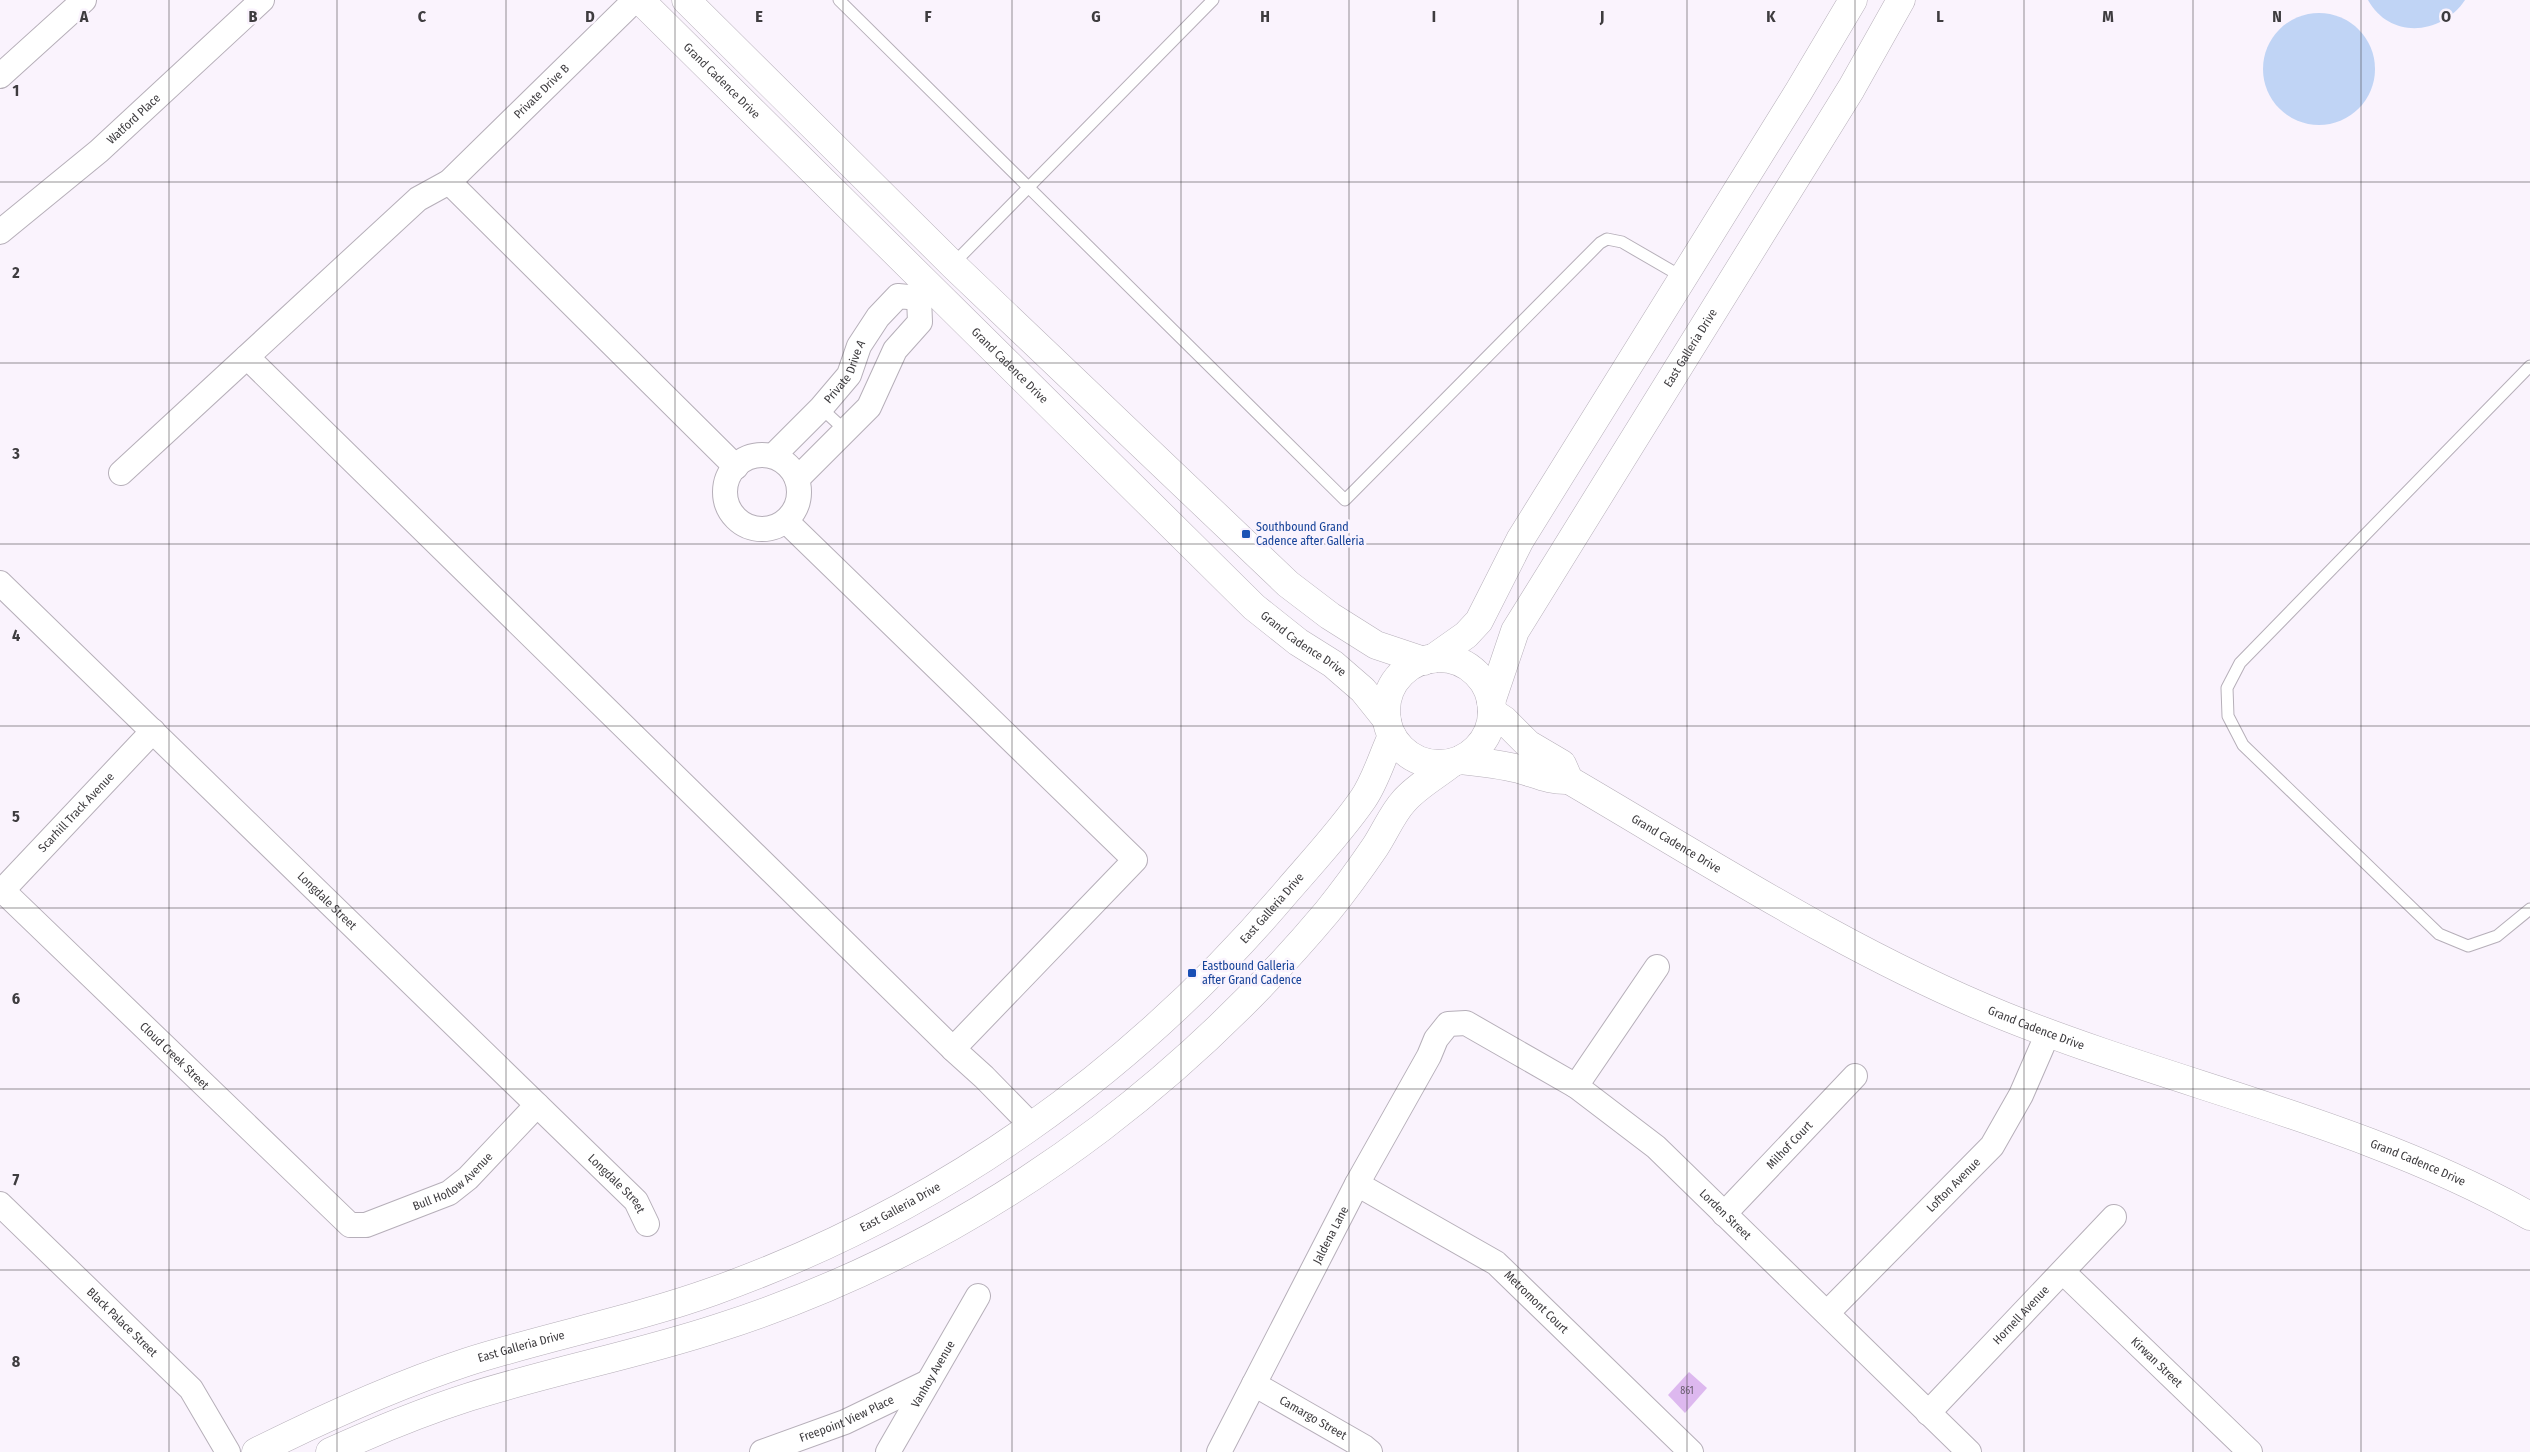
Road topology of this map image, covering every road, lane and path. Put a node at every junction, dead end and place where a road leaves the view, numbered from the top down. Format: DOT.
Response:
graph roads {
  1 [pos="84,0"];
  2 [pos="262,0"];
  3 [pos="635,0"];
  4 [pos="640,0"];
  5 [pos="686,0"];
  6 [pos="839,0"];
  7 [pos="1213,0"];
  8 [pos="1853,0"];
  9 [pos="1901,0"];
  10 [pos="0,76"];
  11 [pos="449,182"];
  12 [pos="1029,187"];
  13 [pos="0,232"];
  14 [pos="952,264"];
  15 [pos="1684,278"];
  16 [pos="924,292"];
  17 [pos="246,357"];
  18 [pos="2530,366"];
  19 [pos="821,408"];
  20 [pos="846,432"];
  21 [pos="773,456"];
  22 [pos="736,467"];
  23 [pos="121,473"];
  24 [pos="797,479"];
  25 [pos="786,521"];
  26 [pos="0,582"];
  27 [pos="1428,660"];
  28 [pos="1492,707"];
  29 [pos="1390,728"];
  30 [pos="153,731"];
  31 [pos="1456,761"];
  32 [pos="1568,780"];
  33 [pos="1,891"];
  34 [pos="2530,909"];
  35 [pos="1657,967"];
  36 [pos="1448,1024"];
  37 [pos="2048,1032"];
  38 [pos="953,1050"];
  39 [pos="1856,1076"];
  40 [pos="1576,1086"];
  41 [pos="537,1105"];
  42 [pos="1032,1126"];
  43 [pos="1357,1184"];
  44 [pos="0,1204"];
  45 [pos="1724,1214"];
  46 [pos="2530,1216"];
  47 [pos="2114,1217"];
  48 [pos="647,1224"];
  49 [pos="350,1225"];
  50 [pos="2063,1272"];
  51 [pos="978,1296"];
  52 [pos="1827,1314"];
  53 [pos="928,1382"];
  54 [pos="1254,1384"];
  55 [pos="1928,1413"];
  56 [pos="228,1452"];
  57 [pos="256,1452"];
  58 [pos="330,1452"];
  59 [pos="762,1452"];
  60 [pos="888,1452"];
  61 [pos="1219,1452"];
  62 [pos="1370,1452"];
  63 [pos="1691,1452"];
  64 [pos="1969,1452"];
  65 [pos="2250,1452"];
  1 -- 10 [label="street"];
  2 -- 13 [label="street, Watford Place"];
  3 -- 11 [label="street, Private Drive B"];
  4 -- 16 [label="main road, Grand Cadence Drive"];
  5 -- 14 [label="main road"];
  6 -- 12 [label="lane"];
  7 -- 12 [label="lane"];
  8 -- 15 [label="main road"];
  9 -- 28 [label="main road, East Galleria Drive"];
  11 -- 17 [label="street, Private Drive B"];
  11 -- 22 [label="street"];
  12 -- 14 [label="lane"];
  12 -- 15 [label="lane"];
  14 -- 16 [label="main road"];
  14 -- 27 [label="main road"];
  15 -- 27 [label="main road"];
  16 -- 19 [label="street, Private Drive A"];
  16 -- 20 [label="street"];
  16 -- 29 [label="main road, Grand Cadence Drive"];
  17 -- 23 [label="street, Private Drive B"];
  17 -- 38 [label="street"];
  18 -- 34 [label="lane"];
  19 -- 20 [label="lane"];
  19 -- 21 [label="street, Private Drive A"];
  20 -- 24 [label="street"];
  21 -- 22 [label="street"];
  21 -- 24 [label="street"];
  22 -- 25 [label="street"];
  24 -- 25 [label="street"];
  25 -- 38 [label="street"];
  26 -- 30 [label="street, Longdale Street"];
  27 -- 28 [label="main road"];
  27 -- 29 [label="main road"];
  28 -- 31 [label="main road"];
  28 -- 32 [label="main road, Grand Cadence Drive"];
  29 -- 31 [label="main road"];
  29 -- 42 [label="main road, East Galleria Drive"];
  30 -- 33 [label="street, Scarhill Track Avenue"];
  30 -- 41 [label="street, Longdale Street"];
  31 -- 32 [label="main road, Grand Cadence Drive"];
  31 -- 58 [label="main road"];
  32 -- 37 [label="main road, Grand Cadence Drive"];
  33 -- 49 [label="street, Cloud Creek Street"];
  35 -- 40 [label="street"];
  36 -- 40 [label="street, Lorden Street"];
  36 -- 43 [label="street, Jaldena Lane"];
  37 -- 46 [label="main road, Grand Cadence Drive"];
  37 -- 52 [label="street, Lofton Avenue"];
  38 -- 42 [label="street"];
  39 -- 45 [label="street, Milhof Court"];
  40 -- 45 [label="street, Lorden Street"];
  41 -- 48 [label="street, Longdale Street"];
  41 -- 49 [label="street, Bull Hollow Avenue"];
  42 -- 57 [label="main road, East Galleria Drive"];
  43 -- 54 [label="street, Jaldena Lane"];
  43 -- 63 [label="street, Metromont Court"];
  44 -- 56 [label="street, Black Palace Street"];
  45 -- 52 [label="street, Lorden Street"];
  47 -- 50 [label="street, Hornell Avenue"];
  50 -- 55 [label="street, Hornell Avenue"];
  50 -- 65 [label="street, Kirwan Street"];
  51 -- 53 [label="street, Vanhoy Avenue"];
  52 -- 55 [label="street, Lorden Street"];
  53 -- 59 [label="street, Freepoint View Place"];
  53 -- 60 [label="street, Vanhoy Avenue"];
  54 -- 61 [label="street, Jaldena Lane"];
  54 -- 62 [label="street, Camargo Street"];
  55 -- 64 [label="street, Lorden Street"];
}
